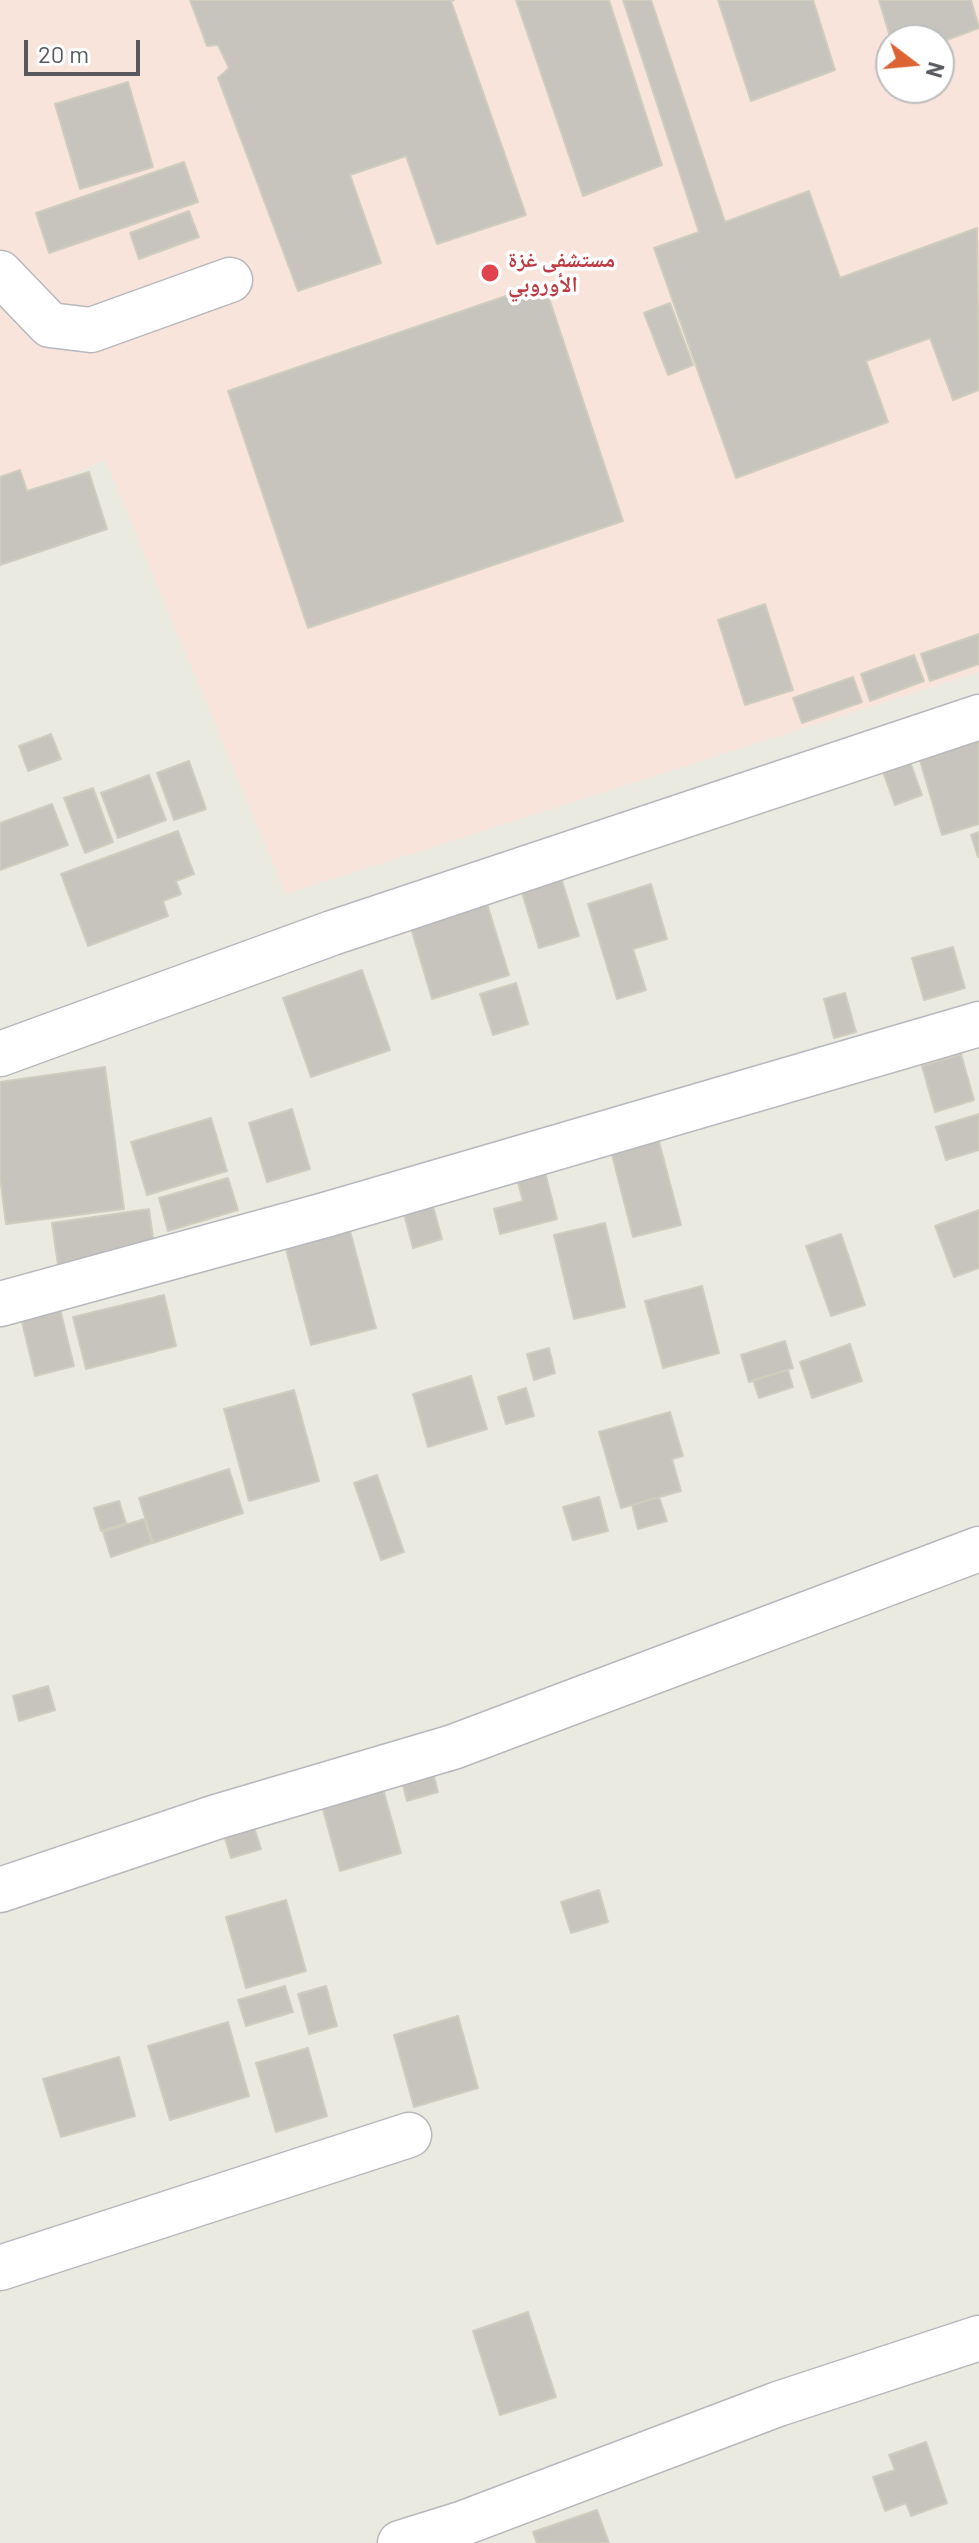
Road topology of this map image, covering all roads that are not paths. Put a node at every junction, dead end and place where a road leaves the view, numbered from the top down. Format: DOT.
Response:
graph roads {
  1 [pos="0,273"];
  2 [pos="230,280"];
  3 [pos="979,717"];
  4 [pos="979,1024"];
  5 [pos="0,1054"];
  6 [pos="0,1304"];
  7 [pos="979,1549"];
  8 [pos="0,1890"];
  9 [pos="409,2135"];
  10 [pos="0,2268"];
  11 [pos="979,2338"];
  12 [pos="400,2543"];
  1 -- 2 [label="street"];
  3 -- 5 [label="street"];
  4 -- 6 [label="street"];
  7 -- 8 [label="street"];
  9 -- 10 [label="street"];
  11 -- 12 [label="street"];
}
